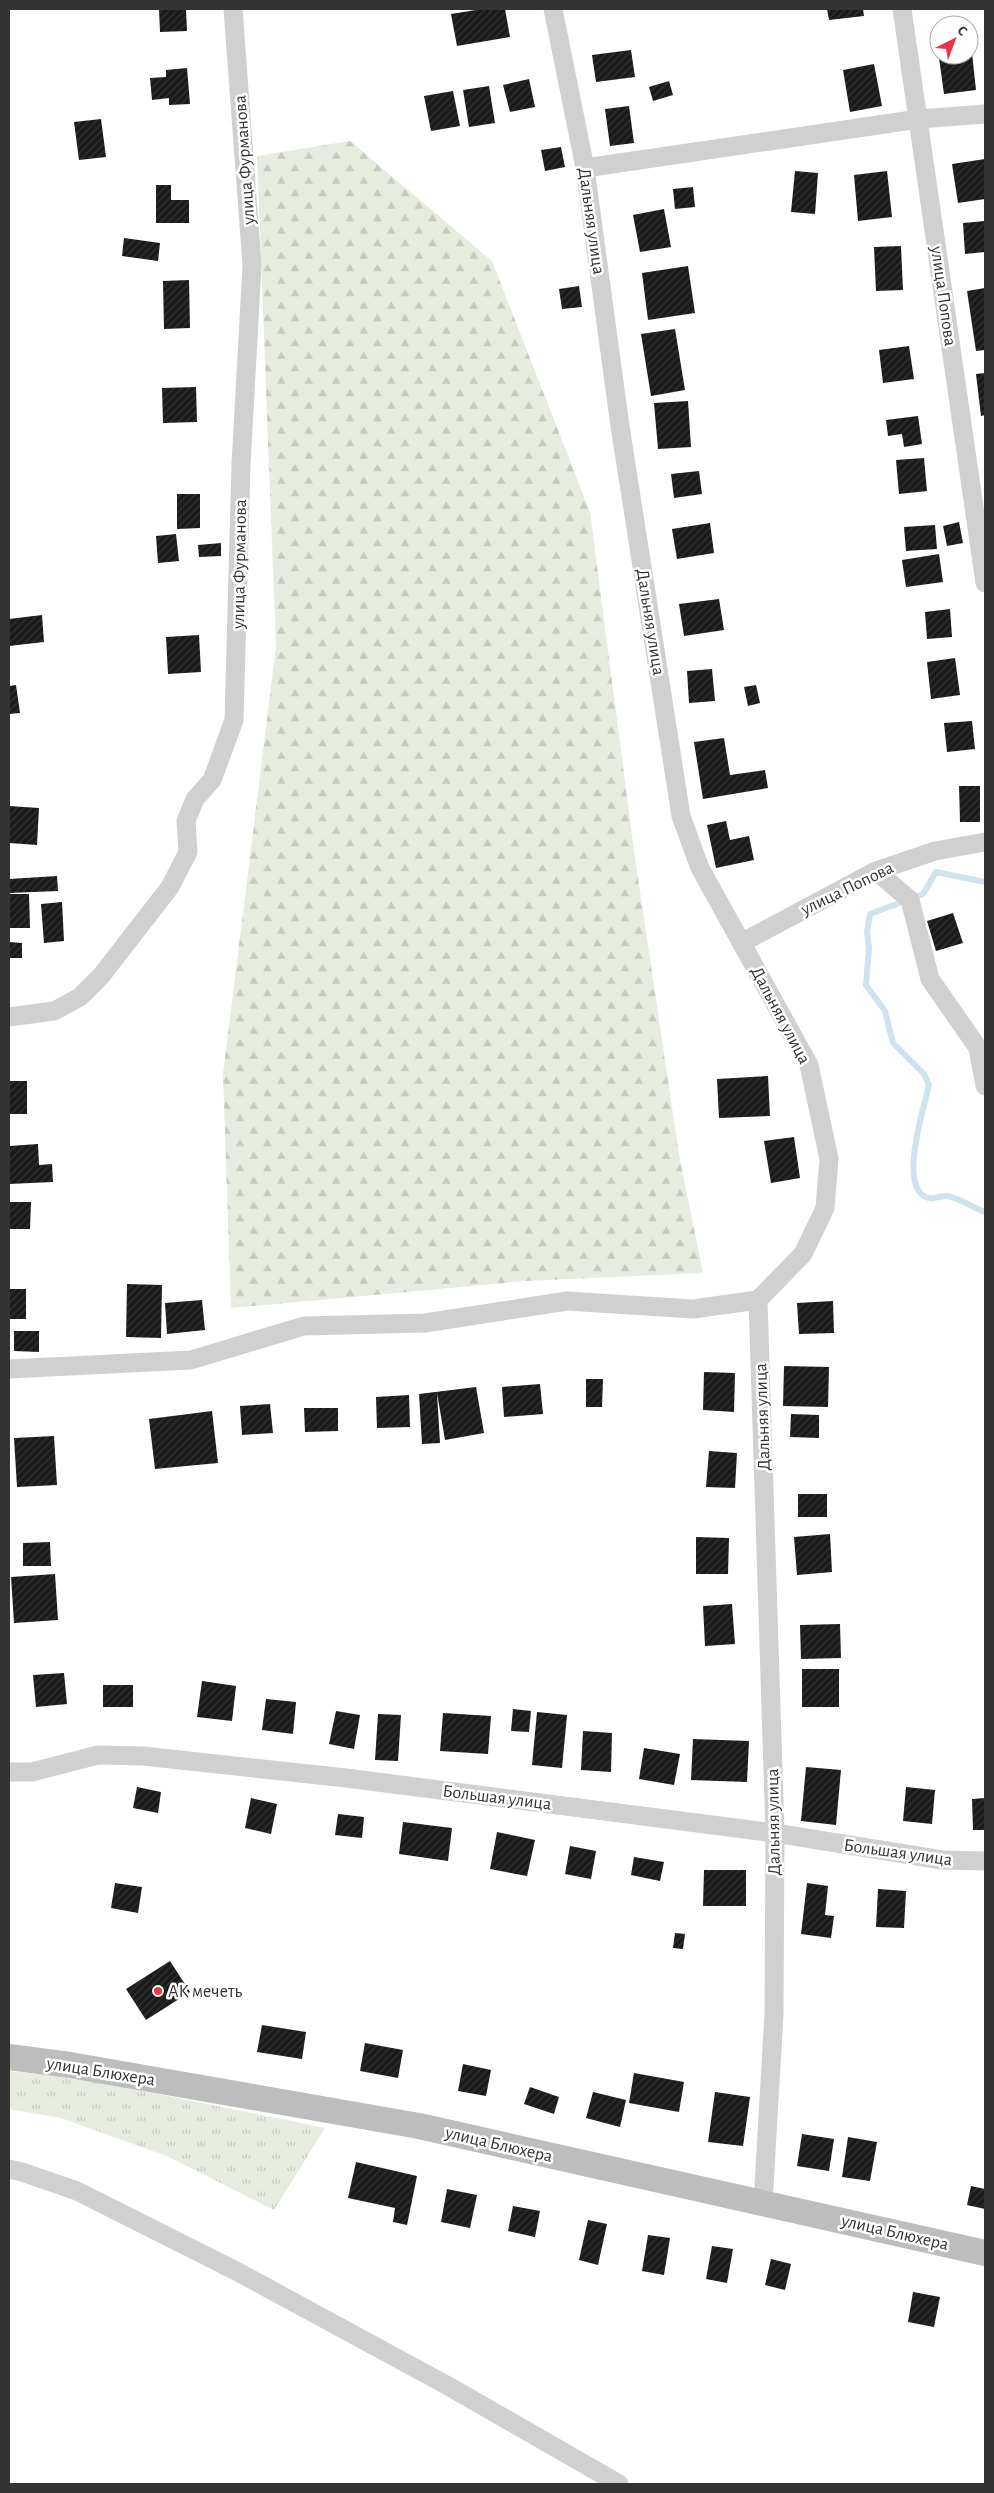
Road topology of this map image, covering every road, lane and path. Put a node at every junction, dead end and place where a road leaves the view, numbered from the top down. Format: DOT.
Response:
graph roads {
  1 [pos="233,9"];
  2 [pos="553,9"];
  3 [pos="902,9"];
  4 [pos="985,114"];
  5 [pos="919,119"];
  6 [pos="586,168"];
  7 [pos="985,583"];
  8 [pos="985,842"];
  9 [pos="876,871"];
  10 [pos="743,942"];
  11 [pos="9,1017"];
  12 [pos="985,1086"];
  13 [pos="758,1300"];
  14 [pos="9,1369"];
  15 [pos="9,1772"];
  16 [pos="774,1833"];
  17 [pos="985,1861"];
  18 [pos="9,2058"];
  19 [pos="9,2169"];
  20 [pos="763,2203"];
  21 [pos="985,2253"];
  22 [pos="619,2484"];
  1 -- 11 [label="street, улица Фурманова"];
  2 -- 6 [label="street, Дальняя улица"];
  3 -- 5 [label="street, улица Попова"];
  4 -- 5 [label="street"];
  5 -- 6 [label="street"];
  5 -- 7 [label="street, улица Попова"];
  6 -- 10 [label="street, Дальняя улица"];
  8 -- 9 [label="street, улица Попова"];
  9 -- 10 [label="street, улица Попова"];
  9 -- 12 [label="street"];
  10 -- 13 [label="street, Дальняя улица"];
  13 -- 14 [label="street"];
  13 -- 16 [label="street, Дальняя улица"];
  15 -- 16 [label="street, Большая улица"];
  16 -- 17 [label="street, Большая улица"];
  16 -- 20 [label="street, Дальняя улица"];
  18 -- 20 [label="main road, улица Блюхера"];
  19 -- 22 [label="street"];
  20 -- 21 [label="main road, улица Блюхера"];
}
